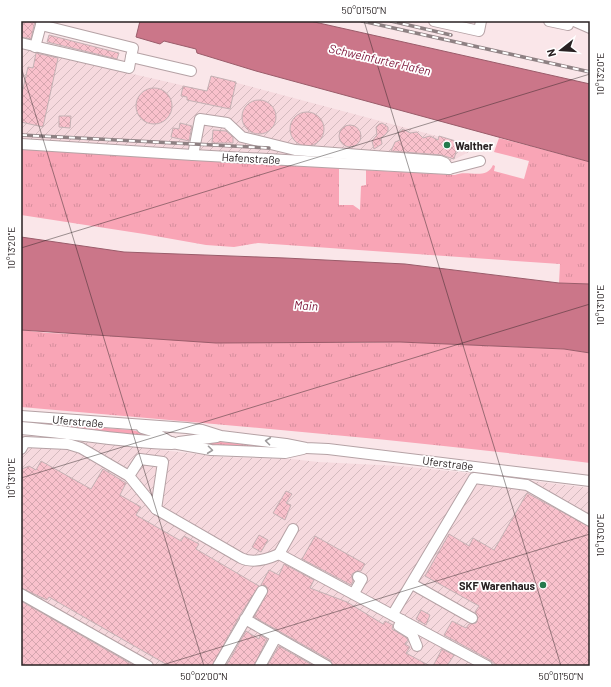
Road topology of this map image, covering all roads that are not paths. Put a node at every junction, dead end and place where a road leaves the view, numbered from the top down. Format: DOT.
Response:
graph roads {
  1 [pos="434,21"];
  2 [pos="481,21"];
  3 [pos="549,21"];
  4 [pos="569,21"];
  5 [pos="574,21"];
  6 [pos="41,23"];
  7 [pos="590,28"];
  8 [pos="21,43"];
  9 [pos="35,46"];
  10 [pos="131,57"];
  11 [pos="191,71"];
  12 [pos="21,144"];
  13 [pos="193,155"];
  14 [pos="480,161"];
  15 [pos="401,162"];
  16 [pos="21,416"];
  17 [pos="135,425"];
  18 [pos="21,428"];
  19 [pos="221,436"];
  20 [pos="172,443"];
  21 [pos="22,444"];
  22 [pos="306,448"];
  23 [pos="129,476"];
  24 [pos="590,481"];
  25 [pos="156,509"];
  26 [pos="590,521"];
  27 [pos="293,529"];
  28 [pos="279,554"];
  29 [pos="358,577"];
  30 [pos="412,584"];
  31 [pos="262,591"];
  32 [pos="354,593"];
  33 [pos="21,594"];
  34 [pos="393,614"];
  35 [pos="472,618"];
  36 [pos="245,619"];
  37 [pos="402,620"];
  38 [pos="276,637"];
  39 [pos="417,646"];
  40 [pos="148,666"];
  41 [pos="218,666"];
  42 [pos="260,666"];
  43 [pos="326,666"];
  44 [pos="486,666"];
  1 -- 2 [label="street"];
  3 -- 4 [label="street"];
  5 -- 7 [label="street"];
  6 -- 9 [label="street"];
  6 -- 10 [label="street"];
  8 -- 9 [label="street"];
  9 -- 10 [label="street"];
  10 -- 11 [label="street"];
  12 -- 13 [label="street, Hafenstraße"];
  13 -- 15 [label="street, Hafenstraße"];
  13 -- 15 [label="street"];
  14 -- 15 [label="street, Hafenstraße"];
  16 -- 17 [label="street, Uferstraße"];
  17 -- 19 [label="street, Uferstraße"];
  17 -- 20 [label="street, Uferstraße"];
  18 -- 20 [label="main road"];
  19 -- 20 [label="street, Uferstraße"];
  22 -- 19 [label="street, Uferstraße, one-way"];
  20 -- 22 [label="street, Uferstraße, one-way"];
  21 -- 23 [label="street"];
  22 -- 24 [label="street, Uferstraße"];
  23 -- 25 [label="street"];
  23 -- 25 [label="street"];
  25 -- 28 [label="street"];
  26 -- 30 [label="street"];
  27 -- 28 [label="street"];
  28 -- 32 [label="street"];
  29 -- 32 [label="street"];
  30 -- 34 [label="street"];
  30 -- 35 [label="street"];
  31 -- 36 [label="street"];
  32 -- 34 [label="street"];
  33 -- 40 [label="street"];
  34 -- 37 [label="street"];
  36 -- 38 [label="street"];
  36 -- 41 [label="street"];
  37 -- 39 [label="street"];
  37 -- 44 [label="street"];
  38 -- 42 [label="street"];
  38 -- 43 [label="street"];
}
